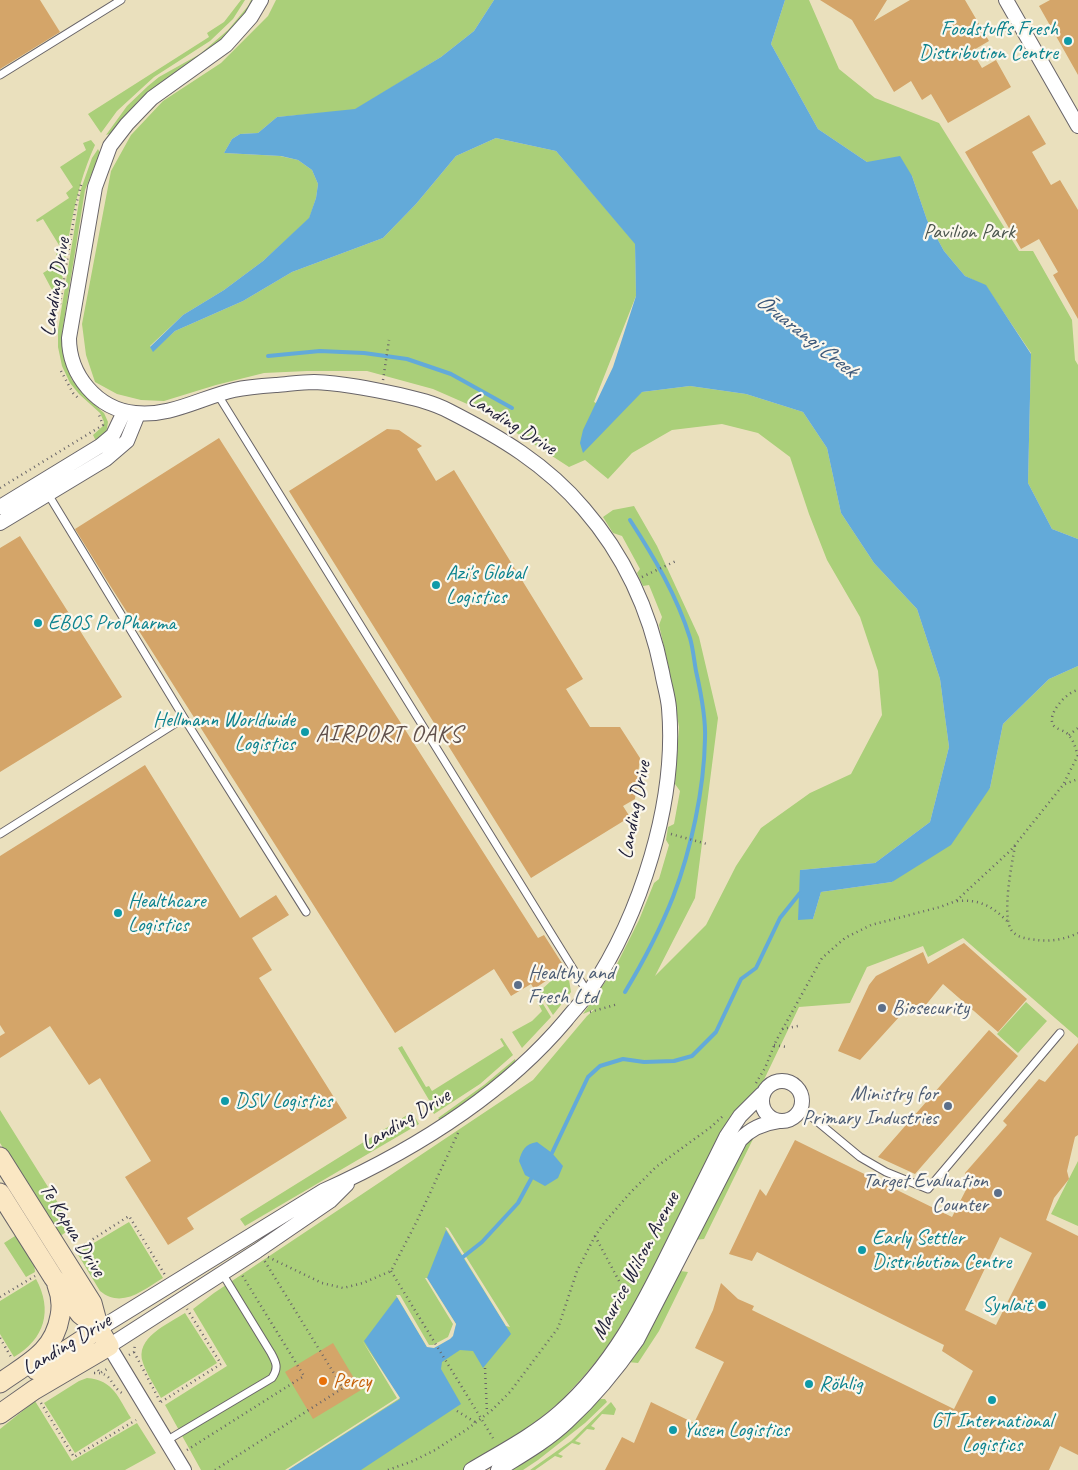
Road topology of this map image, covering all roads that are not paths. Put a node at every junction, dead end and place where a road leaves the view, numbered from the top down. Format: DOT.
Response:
graph roads {
  1 [pos="121,0"];
  2 [pos="261,0"];
  3 [pos="1006,0"];
  4 [pos="0,76"];
  5 [pos="1078,126"];
  6 [pos="218,395"];
  7 [pos="124,412"];
  8 [pos="138,414"];
  9 [pos="48,494"];
  10 [pos="0,507"];
  11 [pos="0,524"];
  12 [pos="184,718"];
  13 [pos="0,834"];
  14 [pos="306,912"];
  15 [pos="588,993"];
  16 [pos="1060,1034"];
  17 [pos="762,1094"];
  18 [pos="801,1108"];
  19 [pos="779,1122"];
  20 [pos="0,1157"];
  21 [pos="353,1178"];
  22 [pos="0,1193"];
  23 [pos="222,1273"];
  24 [pos="44,1277"];
  25 [pos="99,1329"];
  26 [pos="109,1346"];
  27 [pos="4,1380"];
  28 [pos="594,1386"];
  29 [pos="0,1414"];
  30 [pos="166,1441"];
  31 [pos="184,1470"];
  32 [pos="471,1470"];
  33 [pos="498,1470"];
  1 -- 4 [label="lane"];
  2 -- 7 [label="street, Landing Drive"];
  3 -- 5 [label="street"];
  6 -- 8 [label="street, Landing Drive"];
  6 -- 15 [label="lane"];
  6 -- 15 [label="street, Landing Drive"];
  7 -- 8 [label="street, Landing Drive"];
  7 -- 10 [label="street"];
  8 -- 9 [label="street"];
  9 -- 11 [label="street"];
  9 -- 12 [label="lane"];
  12 -- 13 [label="lane"];
  12 -- 14 [label="lane"];
  15 -- 21 [label="street, Landing Drive"];
  16 -- 18 [label="lane"];
  17 -- 18 [label="street, Maurice Wilson Avenue"];
  17 -- 19 [label="street"];
  17 -- 28 [label="street, Maurice Wilson Avenue"];
  18 -- 19 [label="street, Maurice Wilson Avenue"];
  19 -- 28 [label="street, Maurice Wilson Avenue"];
  20 -- 25 [label="street, Te Kapua Drive"];
  21 -- 23 [label="street, Landing Drive"];
  21 -- 25 [label="street, Landing Drive"];
  22 -- 24 [label="street, Te Kapua Drive"];
  23 -- 26 [label="street, Landing Drive"];
  23 -- 30 [label="lane"];
  24 -- 25 [label="street, Te Kapua Drive"];
  24 -- 27 [label="street"];
  25 -- 26 [label="street, Te Kapua Drive"];
  25 -- 27 [label="street, Landing Drive"];
  26 -- 29 [label="street, Landing Drive"];
  26 -- 30 [label="street, Te Kapua Drive"];
  28 -- 32 [label="street, Maurice Wilson Avenue"];
  28 -- 33 [label="street, Maurice Wilson Avenue"];
  30 -- 31 [label="street, Te Kapua Drive"];
}
